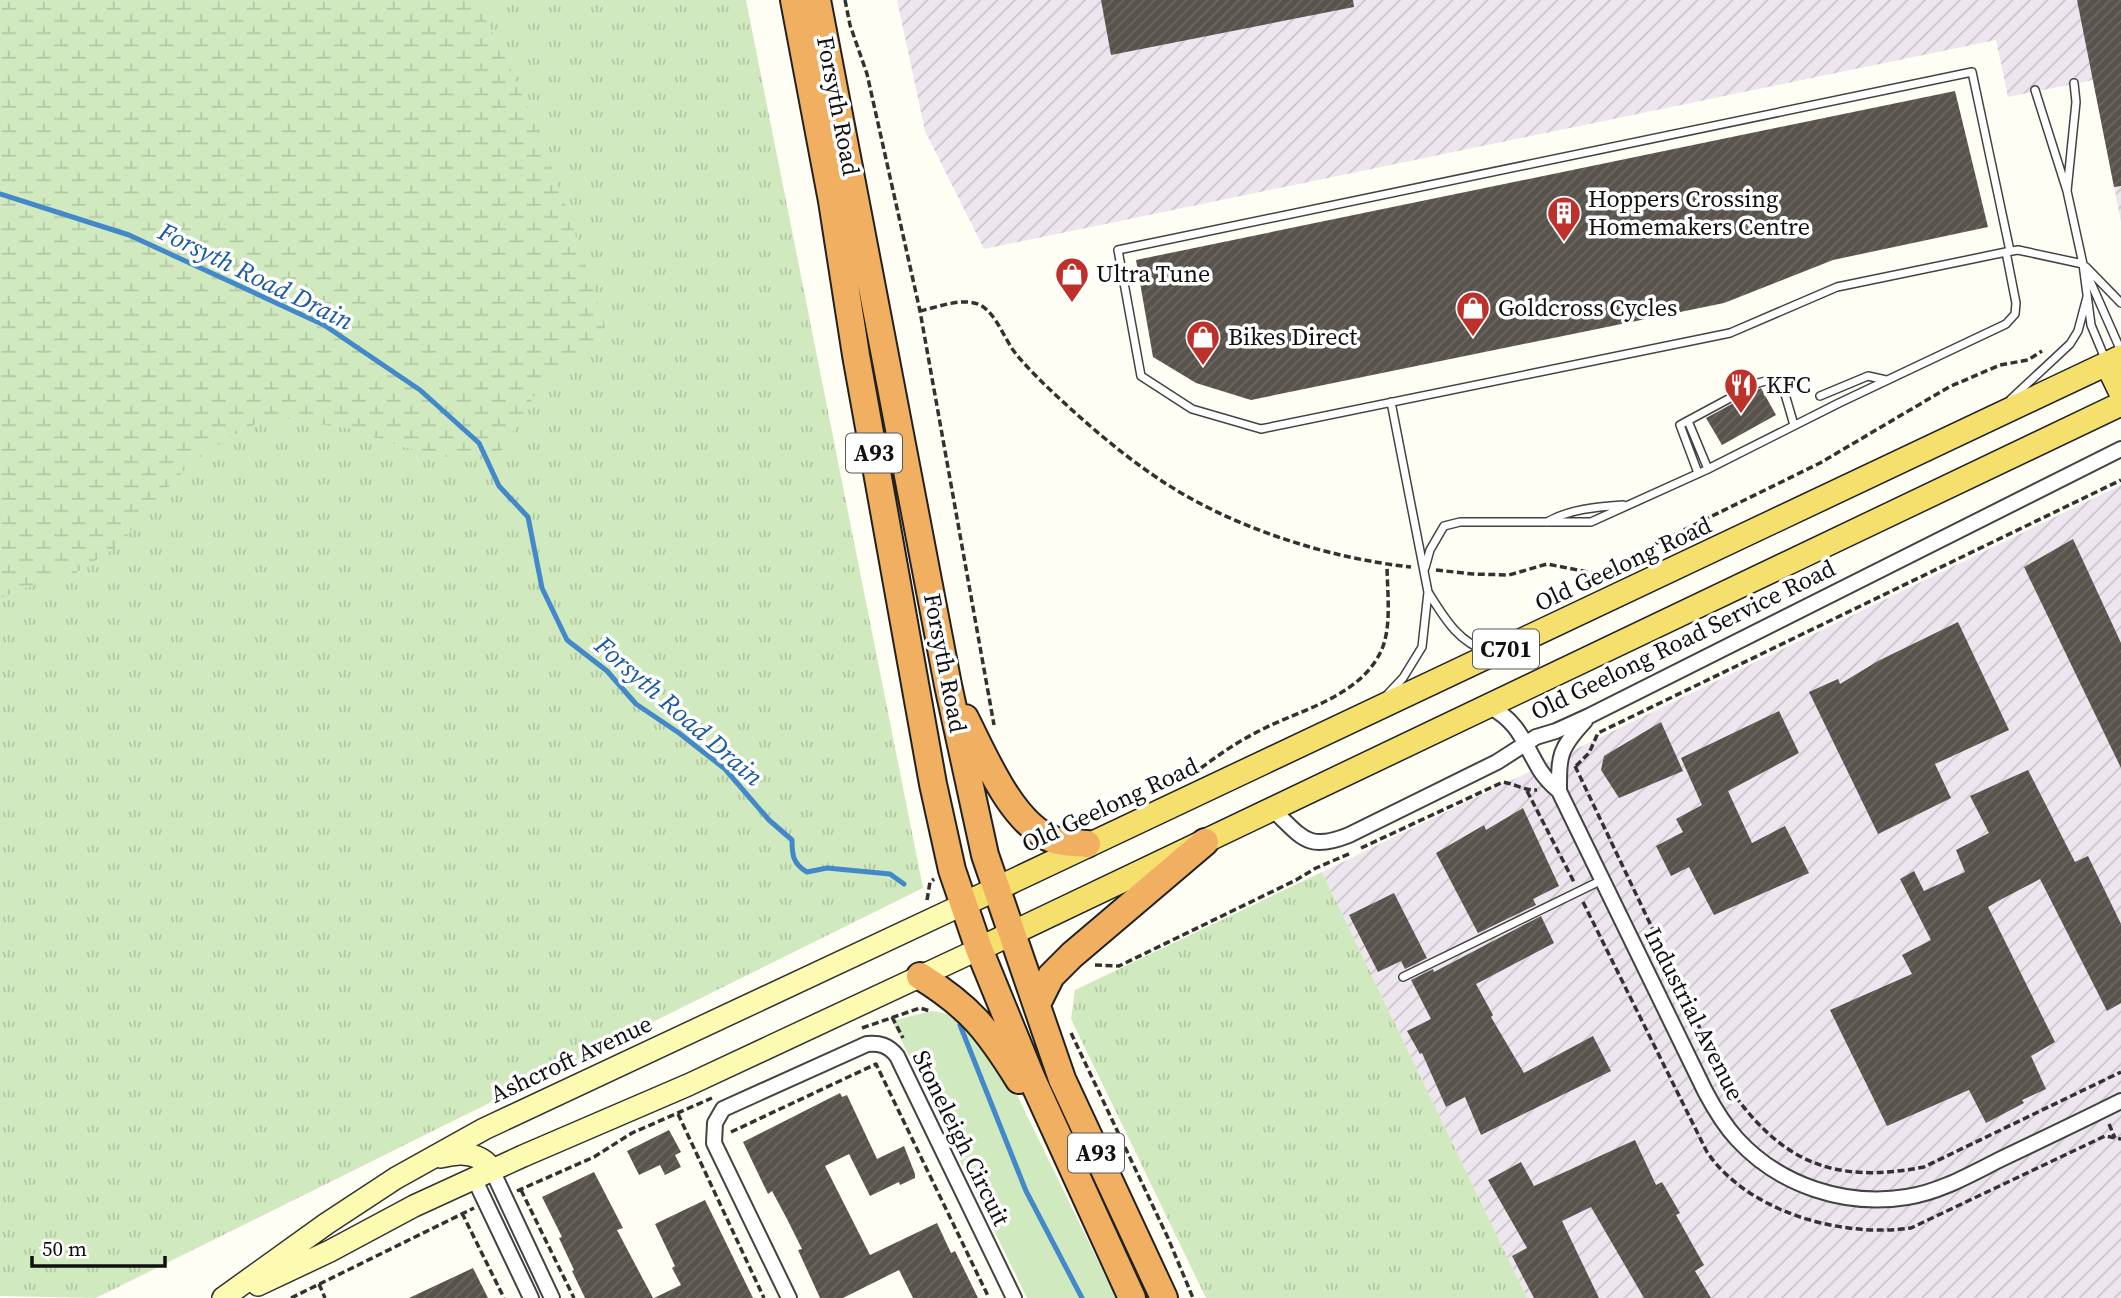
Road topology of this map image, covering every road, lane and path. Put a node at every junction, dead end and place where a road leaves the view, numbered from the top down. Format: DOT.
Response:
graph roads {
  1 [pos="794,0"];
  2 [pos="817,0"];
  3 [pos="845,0"];
  4 [pos="2074,83"];
  5 [pos="2035,90"];
  6 [pos="2067,191"];
  7 [pos="2008,251"];
  8 [pos="2083,264"];
  9 [pos="2087,298"];
  10 [pos="2121,303"];
  11 [pos="920,311"];
  12 [pos="2064,350"];
  13 [pos="2116,357"];
  14 [pos="1886,380"];
  15 [pos="2121,393"];
  16 [pos="1821,396"];
  17 [pos="1391,402"];
  18 [pos="2121,404"];
  19 [pos="1688,421"];
  20 [pos="1984,423"];
  21 [pos="1794,425"];
  22 [pos="2121,450"];
  23 [pos="1708,468"];
  24 [pos="1698,473"];
  25 [pos="2121,480"];
  26 [pos="1631,504"];
  27 [pos="1545,523"];
  28 [pos="1387,564"];
  29 [pos="1425,568"];
  30 [pos="1428,592"];
  31 [pos="1498,653"];
  32 [pos="948,685"];
  33 [pos="1489,706"];
  34 [pos="1369,713"];
  35 [pos="1589,716"];
  36 [pos="996,736"];
  37 [pos="1526,742"];
  38 [pos="1575,766"];
  39 [pos="1200,768"];
  40 [pos="1555,783"];
  41 [pos="1527,791"];
  42 [pos="1117,808"];
  43 [pos="1272,809"];
  44 [pos="1067,819"];
  45 [pos="1205,842"];
  46 [pos="1087,844"];
  47 [pos="1602,880"];
  48 [pos="995,889"];
  49 [pos="1578,891"];
  50 [pos="962,905"];
  51 [pos="1012,934"];
  52 [pos="979,948"];
  53 [pos="1072,955"];
  54 [pos="920,976"];
  55 [pos="1403,977"];
  56 [pos="1037,1004"];
  57 [pos="933,1012"];
  58 [pos="1067,1023"];
  59 [pos="862,1028"];
  60 [pos="2121,1072"];
  61 [pos="715,1097"];
  62 [pos="2121,1101"];
  63 [pos="678,1114"];
  64 [pos="2121,1139"];
  65 [pos="732,1142"];
  66 [pos="1067,1155"];
  67 [pos="428,1160"];
  68 [pos="483,1174"];
  69 [pos="521,1190"];
  70 [pos="503,1196"];
  71 [pos="486,1203"];
  72 [pos="462,1213"];
  73 [pos="319,1284"];
  74 [pos="223,1298"];
  75 [pos="232,1298"];
  76 [pos="290,1298"];
  77 [pos="325,1298"];
  78 [pos="504,1298"];
  79 [pos="531,1298"];
  80 [pos="552,1298"];
  81 [pos="574,1298"];
  82 [pos="764,1298"];
  83 [pos="789,1298"];
  84 [pos="989,1298"];
  85 [pos="1014,1298"];
  86 [pos="1132,1298"];
  87 [pos="1164,1298"];
  88 [pos="1193,1298"];
  1 -- 50 [label="highway, Forsyth Road / A93"];
  2 -- 32 [label="highway, Forsyth Road / A93"];
  3 -- 11 [label="path"];
  4 -- 6 [label="lane"];
  5 -- 6 [label="lane"];
  6 -- 8 [label="lane"];
  7 -- 8 [label="lane"];
  7 -- 14 [label="lane"];
  7 -- 17 [label="lane"];
  7 -- 17 [label="lane"];
  8 -- 9 [label="lane"];
  8 -- 10 [label="lane"];
  8 -- 13 [label="lane"];
  9 -- 12 [label="lane"];
  9 -- 13 [label="lane"];
  11 -- 28 [label="path"];
  11 -- 36 [label="path"];
  12 -- 20 [label="lane"];
  12 -- 29 [label="path"];
  13 -- 15 [label="main road"];
  13 -- 20 [label="main road, Old Geelong Road / C701"];
  14 -- 16 [label="lane"];
  14 -- 21 [label="lane"];
  17 -- 29 [label="lane"];
  18 -- 33 [label="main road, C701"];
  19 -- 21 [label="lane"];
  19 -- 23 [label="lane"];
  19 -- 24 [label="lane"];
  20 -- 31 [label="main road, Old Geelong Road / C701"];
  21 -- 23 [label="lane"];
  22 -- 35 [label="street, Old Geelong Road Service Road"];
  23 -- 24 [label="lane"];
  24 -- 26 [label="lane"];
  25 -- 38 [label="path"];
  26 -- 27 [label="lane"];
  26 -- 27 [label="lane"];
  27 -- 29 [label="lane"];
  28 -- 29 [label="path"];
  28 -- 39 [label="path"];
  29 -- 30 [label="lane"];
  30 -- 31 [label="lane"];
  30 -- 34 [label="lane"];
  31 -- 34 [label="main road, Old Geelong Road / C701"];
  32 -- 46 [label="highway"];
  32 -- 48 [label="highway, Forsyth Road / A93"];
  33 -- 37 [label="street, Industrial Avenue"];
  33 -- 43 [label="main road, C701"];
  34 -- 46 [label="main road, Old Geelong Road / C701"];
  35 -- 37 [label="street, Old Geelong Road Service Road"];
  35 -- 40 [label="street"];
  37 -- 40 [label="street, Industrial Avenue"];
  37 -- 43 [label="street, Old Geelong Road Service Road"];
  38 -- 40 [label="path"];
  38 -- 60 [label="path"];
  40 -- 41 [label="path"];
  40 -- 47 [label="street, Industrial Avenue"];
  41 -- 49 [label="path"];
  41 -- 53 [label="path"];
  42 -- 44 [label="path"];
  43 -- 45 [label="main road, C701"];
  45 -- 51 [label="main road, C701"];
  45 -- 53 [label="highway"];
  46 -- 48 [label="main road, Old Geelong Road / C701"];
  47 -- 49 [label="lane"];
  47 -- 62 [label="street, Industrial Avenue"];
  48 -- 50 [label="main road, C701"];
  48 -- 51 [label="highway, Forsyth Road / A93"];
  49 -- 55 [label="lane"];
  49 -- 64 [label="path"];
  50 -- 52 [label="highway, Forsyth Road / A93"];
  50 -- 67 [label="main road, Ashcroft Avenue"];
  51 -- 52 [label="main road, C701"];
  51 -- 56 [label="highway, Forsyth Road / A93"];
  52 -- 54 [label="main road"];
  52 -- 66 [label="highway, Forsyth Road / A93"];
  53 -- 56 [label="highway"];
  54 -- 66 [label="highway"];
  54 -- 68 [label="main road"];
  56 -- 87 [label="highway, Forsyth Road / A93"];
  57 -- 59 [label="path"];
  58 -- 88 [label="path"];
  61 -- 63 [label="path"];
  63 -- 69 [label="path"];
  63 -- 82 [label="path"];
  65 -- 84 [label="path"];
  66 -- 86 [label="highway, Forsyth Road / A93"];
  67 -- 68 [label="main road"];
  67 -- 74 [label="main road, Ashcroft Avenue"];
  68 -- 70 [label="street"];
  68 -- 71 [label="street"];
  68 -- 75 [label="main road"];
  69 -- 70 [label="path"];
  69 -- 81 [label="path"];
  70 -- 80 [label="street"];
  71 -- 72 [label="path"];
  71 -- 79 [label="street"];
  72 -- 73 [label="path"];
  72 -- 78 [label="path"];
  73 -- 76 [label="path"];
  73 -- 77 [label="path"];
  83 -- 85 [label="street, Stoneleigh Circuit"];
}
